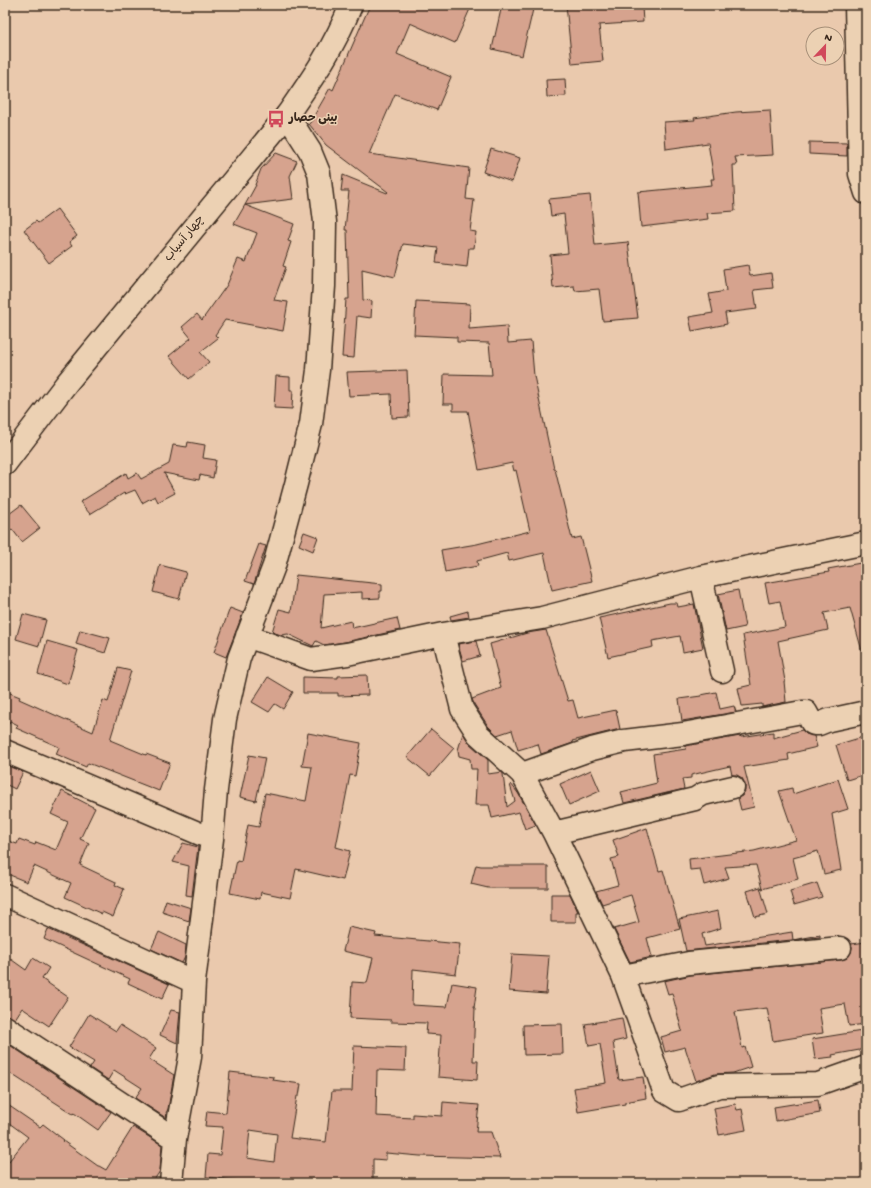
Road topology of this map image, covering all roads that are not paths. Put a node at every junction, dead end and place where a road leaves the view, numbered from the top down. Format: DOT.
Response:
graph roads {
  1 [pos="351,5"];
  2 [pos="856,5"];
  3 [pos="287,115"];
  4 [pos="866,192"];
  5 [pos="5,464"];
  6 [pos="866,543"];
  7 [pos="701,577"];
  8 [pos="443,634"];
  9 [pos="247,636"];
  10 [pos="722,671"];
  11 [pos="866,712"];
  12 [pos="5,750"];
  13 [pos="522,774"];
  14 [pos="733,788"];
  15 [pos="554,833"];
  16 [pos="212,840"];
  17 [pos="5,895"];
  18 [pos="840,948"];
  19 [pos="623,976"];
  20 [pos="194,982"];
  21 [pos="5,1027"];
  22 [pos="866,1067"];
  23 [pos="175,1139"];
  24 [pos="171,1183"];
  1 -- 3 [label="main road, چهار آسیاب"];
  2 -- 4 [label="main road"];
  3 -- 5 [label="main road, چهار آسیاب"];
  3 -- 9 [label="main road"];
  6 -- 7 [label="main road"];
  7 -- 8 [label="main road"];
  7 -- 10 [label="main road"];
  8 -- 9 [label="main road"];
  8 -- 13 [label="main road"];
  9 -- 16 [label="main road"];
  11 -- 13 [label="main road"];
  12 -- 16 [label="main road"];
  13 -- 15 [label="main road"];
  14 -- 15 [label="main road"];
  15 -- 19 [label="main road"];
  16 -- 20 [label="main road"];
  17 -- 20 [label="main road"];
  18 -- 19 [label="main road"];
  19 -- 22 [label="main road"];
  20 -- 23 [label="main road"];
  21 -- 23 [label="main road"];
  23 -- 24 [label="main road"];
}
